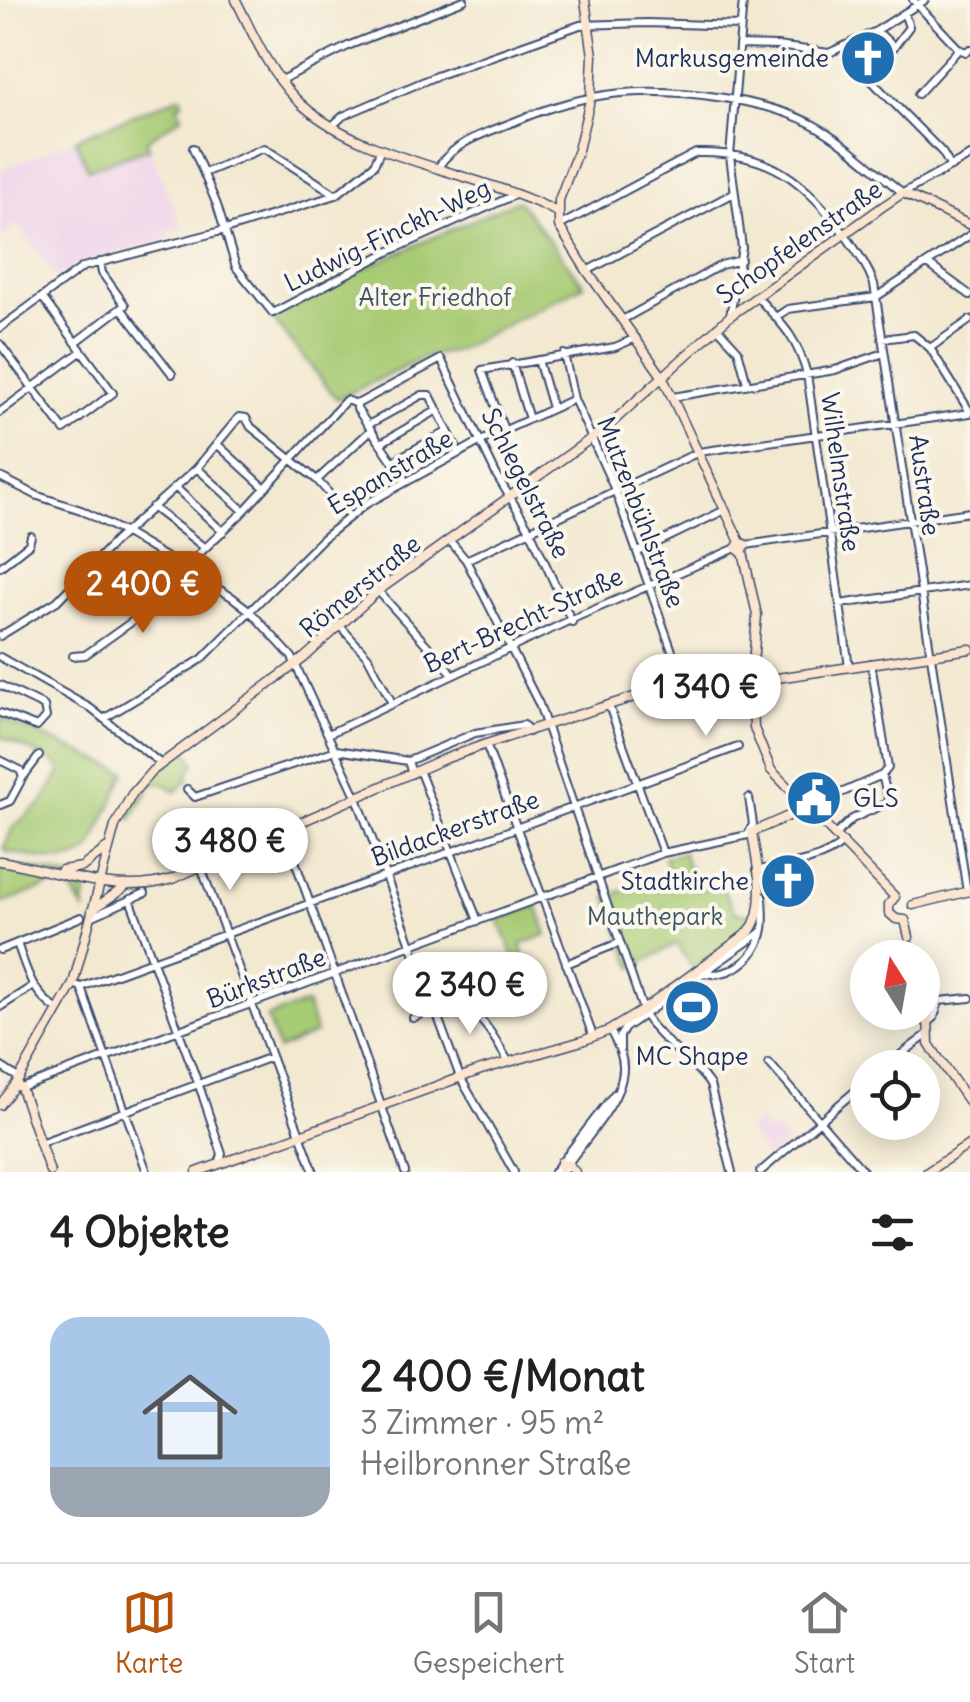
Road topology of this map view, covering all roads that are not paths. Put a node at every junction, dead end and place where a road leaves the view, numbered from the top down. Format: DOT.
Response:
graph roads {
  1 [pos="236,0"];
  2 [pos="464,0"];
  3 [pos="585,0"];
  4 [pos="742,0"];
  5 [pos="926,0"];
  6 [pos="914,4"];
  7 [pos="904,13"];
  8 [pos="589,23"];
  9 [pos="740,26"];
  10 [pos="876,30"];
  11 [pos="739,46"];
  12 [pos="844,48"];
  13 [pos="965,50"];
  14 [pos="281,80"];
  15 [pos="918,94"];
  16 [pos="591,96"];
  17 [pos="733,100"];
  18 [pos="331,126"];
  19 [pos="193,148"];
  20 [pos="381,149"];
  21 [pos="730,156"];
  22 [pos="970,156"];
  23 [pos="439,166"];
  24 [pos="951,167"];
  25 [pos="204,172"];
  26 [pos="518,193"];
  27 [pos="734,193"];
  28 [pos="903,193"];
  29 [pos="336,195"];
  30 [pos="557,212"];
  31 [pos="970,225"];
  32 [pos="560,226"];
  33 [pos="225,230"];
  34 [pos="844,234"];
  35 [pos="970,235"];
  36 [pos="741,260"];
  37 [pos="100,262"];
  38 [pos="928,264"];
  39 [pos="587,271"];
  40 [pos="970,295"];
  41 [pos="42,296"];
  42 [pos="876,297"];
  43 [pos="758,298"];
  44 [pos="121,308"];
  45 [pos="730,316"];
  46 [pos="776,318"];
  47 [pos="624,319"];
  48 [pos="970,320"];
  49 [pos="716,326"];
  50 [pos="0,328"];
  51 [pos="636,338"];
  52 [pos="882,339"];
  53 [pos="76,342"];
  54 [pos="0,344"];
  55 [pos="930,348"];
  56 [pos="82,351"];
  57 [pos="884,353"];
  58 [pos="564,354"];
  59 [pos="538,360"];
  60 [pos="512,363"];
  61 [pos="172,374"];
  62 [pos="807,374"];
  63 [pos="662,376"];
  64 [pos="747,384"];
  65 [pos="33,388"];
  66 [pos="673,397"];
  67 [pos="574,399"];
  68 [pos="357,404"];
  69 [pos="552,408"];
  70 [pos="0,412"];
  71 [pos="436,412"];
  72 [pos="970,413"];
  73 [pos="529,419"];
  74 [pos="896,422"];
  75 [pos="370,427"];
  76 [pos="504,430"];
  77 [pos="447,432"];
  78 [pos="815,434"];
  79 [pos="592,438"];
  80 [pos="481,442"];
  81 [pos="381,443"];
  82 [pos="218,446"];
  83 [pos="699,452"];
  84 [pos="459,453"];
  85 [pos="292,460"];
  86 [pos="393,461"];
  87 [pos="196,468"];
  88 [pos="0,478"];
  89 [pos="317,480"];
  90 [pos="406,481"];
  91 [pos="175,487"];
  92 [pos="265,488"];
  93 [pos="615,490"];
  94 [pos="511,496"];
  95 [pos="152,507"];
  96 [pos="726,509"];
  97 [pos="244,511"];
  98 [pos="970,512"];
  99 [pos="349,516"];
  100 [pos="910,519"];
  101 [pos="530,530"];
  102 [pos="126,532"];
  103 [pos="223,532"];
  104 [pos="829,532"];
  105 [pos="31,536"];
  106 [pos="450,540"];
  107 [pos="742,547"];
  108 [pos="204,548"];
  109 [pos="638,552"];
  110 [pos="466,560"];
  111 [pos="0,567"];
  112 [pos="184,568"];
  113 [pos="196,576"];
  114 [pos="649,585"];
  115 [pos="970,585"];
  116 [pos="378,591"];
  117 [pos="920,593"];
  118 [pos="840,604"];
  119 [pos="250,611"];
  120 [pos="572,622"];
  121 [pos="340,626"];
  122 [pos="0,636"];
  123 [pos="510,649"];
  124 [pos="970,649"];
  125 [pos="930,654"];
  126 [pos="73,656"];
  127 [pos="0,658"];
  128 [pos="296,663"];
  129 [pos="871,663"];
  130 [pos="849,667"];
  131 [pos="453,674"];
  132 [pos="683,682"];
  133 [pos="751,682"];
  134 [pos="0,684"];
  135 [pos="392,703"];
  136 [pos="609,706"];
  137 [pos="0,713"];
  138 [pos="105,718"];
  139 [pos="545,727"];
  140 [pos="529,732"];
  141 [pos="328,734"];
  142 [pos="486,744"];
  143 [pos="738,747"];
  144 [pos="336,750"];
  145 [pos="39,756"];
  146 [pos="0,760"];
  147 [pos="408,761"];
  148 [pos="160,763"];
  149 [pos="416,772"];
  150 [pos="23,775"];
  151 [pos="882,776"];
  152 [pos="637,783"];
  153 [pos="187,788"];
  154 [pos="356,798"];
  155 [pos="749,798"];
  156 [pos="0,805"];
  157 [pos="572,807"];
  158 [pos="810,808"];
  159 [pos="168,821"];
  160 [pos="517,826"];
  161 [pos="284,830"];
  162 [pos="754,830"];
  163 [pos="836,834"];
  164 [pos="844,842"];
  165 [pos="108,848"];
  166 [pos="451,850"];
  167 [pos="663,853"];
  168 [pos="0,860"];
  169 [pos="201,866"];
  170 [pos="758,870"];
  171 [pos="57,871"];
  172 [pos="189,872"];
  173 [pos="386,874"];
  174 [pos="597,878"];
  175 [pos="99,881"];
  176 [pos="125,887"];
  177 [pos="968,891"];
  178 [pos="145,893"];
  179 [pos="895,897"];
  180 [pos="542,898"];
  181 [pos="130,899"];
  182 [pos="310,902"];
  183 [pos="913,905"];
  184 [pos="88,914"];
  185 [pos="904,920"];
  186 [pos="478,922"];
  187 [pos="761,926"];
  188 [pos="225,932"];
  189 [pos="909,937"];
  190 [pos="17,943"];
  191 [pos="619,943"];
  192 [pos="412,945"];
  193 [pos="0,950"];
  194 [pos="152,960"];
  195 [pos="566,964"];
  196 [pos="700,973"];
  197 [pos="334,974"];
  198 [pos="77,985"];
  199 [pos="33,986"];
  200 [pos="970,998"];
  201 [pos="940,1001"];
  202 [pos="252,1005"];
  203 [pos="0,1007"];
  204 [pos="434,1007"];
  205 [pos="58,1010"];
  206 [pos="644,1013"];
  207 [pos="413,1018"];
  208 [pos="610,1030"];
  209 [pos="928,1030"];
  210 [pos="930,1030"];
  211 [pos="179,1032"];
  212 [pos="928,1034"];
  213 [pos="593,1036"];
  214 [pos="620,1050"];
  215 [pos="907,1050"];
  216 [pos="271,1057"];
  217 [pos="107,1059"];
  218 [pos="508,1060"];
  219 [pos="769,1063"];
  220 [pos="0,1066"];
  221 [pos="460,1077"];
  222 [pos="19,1084"];
  223 [pos="200,1085"];
  224 [pos="850,1095"];
  225 [pos="970,1104"];
  226 [pos="0,1105"];
  227 [pos="382,1106"];
  228 [pos="125,1112"];
  229 [pos="819,1122"];
  230 [pos="299,1134"];
  231 [pos="40,1143"];
  232 [pos="970,1144"];
  233 [pos="223,1162"];
  234 [pos="564,1169"];
  235 [pos="50,1172"];
  236 [pos="147,1172"];
  237 [pos="197,1172"];
  238 [pos="230,1172"];
  239 [pos="314,1172"];
  240 [pos="406,1172"];
  241 [pos="514,1172"];
  242 [pos="732,1172"];
  243 [pos="760,1172"];
  244 [pos="864,1172"];
  245 [pos="927,1172"];
  1 -- 14 [label="main road"];
  2 -- 14 [label="street"];
  3 -- 8 [label="main road"];
  4 -- 9 [label="street"];
  5 -- 6 [label="street"];
  6 -- 7 [label="street"];
  6 -- 13 [label="street"];
  7 -- 10 [label="street"];
  7 -- 10 [label="street"];
  8 -- 9 [label="street"];
  8 -- 16 [label="main road"];
  8 -- 18 [label="street"];
  9 -- 11 [label="street"];
  10 -- 12 [label="street"];
  11 -- 12 [label="street"];
  11 -- 17 [label="street"];
  12 -- 24 [label="street"];
  13 -- 15 [label="street"];
  14 -- 18 [label="main road"];
  16 -- 17 [label="street"];
  16 -- 23 [label="street"];
  16 -- 30 [label="main road"];
  17 -- 21 [label="street"];
  17 -- 28 [label="street"];
  18 -- 20 [label="main road"];
  19 -- 25 [label="street"];
  20 -- 23 [label="main road"];
  20 -- 29 [label="street"];
  21 -- 27 [label="street"];
  21 -- 32 [label="street"];
  21 -- 34 [label="street, Austraße"];
  22 -- 24 [label="street, Schopfelenstraße"];
  23 -- 26 [label="main road"];
  24 -- 28 [label="street, Schopfelenstraße"];
  25 -- 29 [label="street"];
  25 -- 33 [label="street"];
  26 -- 30 [label="main road"];
  26 -- 33 [label="street, Ludwig-Finckh-Weg"];
  27 -- 36 [label="street"];
  27 -- 39 [label="street"];
  28 -- 31 [label="main road"];
  28 -- 34 [label="main road, Schopfelenstraße"];
  29 -- 33 [label="street"];
  30 -- 32 [label="main road"];
  32 -- 39 [label="main road"];
  33 -- 37 [label="street"];
  34 -- 42 [label="street, Austraße"];
  34 -- 43 [label="main road, Schopfelenstraße"];
  35 -- 38 [label="street"];
  36 -- 45 [label="street"];
  36 -- 47 [label="street"];
  37 -- 41 [label="street"];
  37 -- 44 [label="street"];
  38 -- 40 [label="street"];
  38 -- 42 [label="street"];
  39 -- 47 [label="main road"];
  41 -- 50 [label="street"];
  41 -- 53 [label="street"];
  42 -- 46 [label="street"];
  42 -- 52 [label="street, Austraße"];
  43 -- 45 [label="main road, Schopfelenstraße"];
  43 -- 46 [label="street, Wilhelmstraße"];
  44 -- 53 [label="street"];
  44 -- 61 [label="street"];
  45 -- 49 [label="main road, Schopfelenstraße"];
  46 -- 62 [label="street, Wilhelmstraße"];
  47 -- 51 [label="main road"];
  48 -- 55 [label="street"];
  49 -- 63 [label="main road, Schopfelenstraße"];
  49 -- 64 [label="street"];
  51 -- 58 [label="street"];
  51 -- 63 [label="main road"];
  52 -- 55 [label="street"];
  52 -- 57 [label="street, Austraße"];
  53 -- 56 [label="street"];
  54 -- 65 [label="street"];
  55 -- 72 [label="street"];
  56 -- 65 [label="street"];
  56 -- 65 [label="street"];
  57 -- 62 [label="street"];
  57 -- 74 [label="street, Austraße"];
  58 -- 59 [label="street"];
  58 -- 67 [label="street, Mutzenbühlstraße"];
  59 -- 60 [label="street"];
  59 -- 69 [label="street"];
  60 -- 73 [label="street"];
  60 -- 76 [label="street"];
  62 -- 64 [label="street"];
  62 -- 78 [label="street, Wilhelmstraße"];
  63 -- 66 [label="main road"];
  63 -- 79 [label="main road, Römerstraße"];
  64 -- 66 [label="street"];
  65 -- 70 [label="street"];
  66 -- 83 [label="main road"];
  67 -- 69 [label="street, Espanstraße"];
  67 -- 79 [label="street, Mutzenbühlstraße"];
  68 -- 75 [label="street"];
  68 -- 80 [label="street, Schlegelstraße"];
  68 -- 85 [label="street"];
  69 -- 73 [label="street, Espanstraße"];
  71 -- 75 [label="street"];
  71 -- 77 [label="street"];
  71 -- 81 [label="street"];
  72 -- 74 [label="street"];
  73 -- 76 [label="street, Espanstraße"];
  74 -- 78 [label="street"];
  74 -- 100 [label="street, Austraße"];
  75 -- 81 [label="street"];
  75 -- 89 [label="street"];
  76 -- 80 [label="street, Espanstraße"];
  77 -- 84 [label="street"];
  77 -- 86 [label="street"];
  78 -- 83 [label="street"];
  78 -- 104 [label="street, Wilhelmstraße"];
  79 -- 93 [label="street, Mutzenbühlstraße"];
  79 -- 94 [label="main road, Römerstraße"];
  80 -- 84 [label="street, Espanstraße"];
  80 -- 94 [label="street, Schlegelstraße"];
  81 -- 86 [label="street"];
  82 -- 85 [label="street"];
  82 -- 87 [label="street"];
  82 -- 92 [label="street"];
  83 -- 93 [label="street"];
  83 -- 96 [label="main road"];
  84 -- 90 [label="street, Espanstraße"];
  85 -- 89 [label="street"];
  85 -- 92 [label="street"];
  86 -- 90 [label="street"];
  87 -- 91 [label="street"];
  87 -- 97 [label="street"];
  88 -- 102 [label="street"];
  89 -- 99 [label="street"];
  90 -- 99 [label="street, Espanstraße"];
  91 -- 95 [label="street"];
  91 -- 103 [label="street"];
  92 -- 97 [label="street"];
  93 -- 101 [label="street"];
  93 -- 109 [label="street, Mutzenbühlstraße"];
  94 -- 101 [label="street, Schlegelstraße"];
  94 -- 106 [label="main road, Römerstraße"];
  95 -- 102 [label="street"];
  95 -- 108 [label="street"];
  96 -- 107 [label="main road"];
  96 -- 109 [label="street"];
  97 -- 103 [label="street"];
  98 -- 100 [label="street, Bert-Brecht-Straße"];
  99 -- 119 [label="street, Espanstraße"];
  100 -- 104 [label="street, Bert-Brecht-Straße"];
  100 -- 117 [label="street, Austraße"];
  101 -- 110 [label="street"];
  101 -- 120 [label="street, Schlegelstraße"];
  102 -- 112 [label="street"];
  102 -- 122 [label="street"];
  103 -- 108 [label="street"];
  104 -- 107 [label="street, Bert-Brecht-Straße"];
  104 -- 118 [label="street, Wilhelmstraße"];
  105 -- 111 [label="street"];
  106 -- 110 [label="street"];
  106 -- 116 [label="main road, Römerstraße"];
  107 -- 114 [label="street, Bert-Brecht-Straße"];
  107 -- 133 [label="main road"];
  108 -- 112 [label="street"];
  109 -- 114 [label="street, Mutzenbühlstraße"];
  110 -- 123 [label="street"];
  112 -- 113 [label="street"];
  113 -- 119 [label="street"];
  113 -- 126 [label="street"];
  114 -- 120 [label="street, Bert-Brecht-Straße"];
  114 -- 132 [label="street, Mutzenbühlstraße"];
  115 -- 117 [label="street"];
  116 -- 121 [label="main road, Römerstraße"];
  116 -- 131 [label="street"];
  117 -- 118 [label="street"];
  117 -- 125 [label="street, Austraße"];
  118 -- 130 [label="street, Wilhelmstraße"];
  119 -- 128 [label="street"];
  119 -- 138 [label="street, Espanstraße"];
  120 -- 123 [label="street, Bert-Brecht-Straße"];
  121 -- 128 [label="main road, Römerstraße"];
  121 -- 135 [label="street"];
  123 -- 131 [label="street, Bert-Brecht-Straße"];
  123 -- 139 [label="street"];
  124 -- 125 [label="main road"];
  125 -- 129 [label="main road"];
  125 -- 177 [label="street, Austraße"];
  127 -- 138 [label="street"];
  128 -- 141 [label="street"];
  128 -- 148 [label="main road, Römerstraße"];
  129 -- 130 [label="main road"];
  129 -- 151 [label="street"];
  130 -- 133 [label="main road"];
  131 -- 135 [label="street, Bert-Brecht-Straße"];
  132 -- 133 [label="main road"];
  132 -- 136 [label="main road"];
  133 -- 158 [label="main road"];
  134 -- 137 [label="street"];
  135 -- 141 [label="street, Bert-Brecht-Straße"];
  136 -- 139 [label="main road"];
  136 -- 152 [label="street"];
  138 -- 148 [label="street"];
  139 -- 140 [label="main road"];
  139 -- 157 [label="street"];
  140 -- 142 [label="main road"];
  140 -- 147 [label="street"];
  141 -- 144 [label="street"];
  142 -- 149 [label="main road"];
  142 -- 160 [label="street"];
  143 -- 152 [label="street, Bildackerstraße"];
  144 -- 147 [label="street"];
  144 -- 153 [label="street"];
  144 -- 154 [label="street"];
  145 -- 150 [label="street"];
  146 -- 150 [label="street"];
  147 -- 149 [label="street"];
  148 -- 165 [label="main road, Römerstraße"];
  149 -- 154 [label="main road"];
  149 -- 166 [label="street"];
  150 -- 156 [label="street"];
  151 -- 158 [label="street"];
  151 -- 163 [label="street"];
  152 -- 157 [label="street, Bildackerstraße"];
  152 -- 167 [label="street"];
  154 -- 161 [label="main road"];
  154 -- 173 [label="street"];
  155 -- 162 [label="street"];
  157 -- 160 [label="street, Bildackerstraße"];
  157 -- 174 [label="street"];
  158 -- 162 [label="main road"];
  158 -- 163 [label="main road"];
  159 -- 172 [label="street"];
  160 -- 166 [label="street, Bildackerstraße"];
  160 -- 180 [label="street"];
  161 -- 169 [label="main road"];
  161 -- 182 [label="street"];
  162 -- 167 [label="street, Bürkstraße"];
  162 -- 170 [label="main road"];
  163 -- 164 [label="main road"];
  164 -- 170 [label="street"];
  164 -- 179 [label="main road"];
  165 -- 171 [label="main road"];
  165 -- 175 [label="main road, Römerstraße"];
  166 -- 173 [label="street, Bildackerstraße"];
  166 -- 186 [label="street"];
  167 -- 174 [label="street, Bürkstraße"];
  168 -- 171 [label="main road"];
  169 -- 172 [label="main road"];
  169 -- 188 [label="street"];
  170 -- 187 [label="street"];
  170 -- 187 [label="main road"];
  171 -- 175 [label="main road"];
  172 -- 176 [label="main road"];
  173 -- 182 [label="street, Bildackerstraße"];
  173 -- 192 [label="street"];
  174 -- 180 [label="street, Bürkstraße"];
  174 -- 191 [label="street"];
  175 -- 176 [label="main road"];
  175 -- 184 [label="main road, Römerstraße"];
  176 -- 184 [label="main road"];
  177 -- 183 [label="main road"];
  178 -- 181 [label="street"];
  179 -- 183 [label="main road"];
  179 -- 185 [label="main road"];
  180 -- 186 [label="street, Bürkstraße"];
  180 -- 195 [label="street"];
  181 -- 184 [label="street"];
  181 -- 194 [label="street"];
  182 -- 188 [label="street, Bildackerstraße"];
  182 -- 197 [label="street"];
  183 -- 185 [label="main road"];
  184 -- 190 [label="street"];
  184 -- 198 [label="main road, Römerstraße"];
  185 -- 189 [label="main road"];
  186 -- 192 [label="street, Bürkstraße"];
  187 -- 196 [label="main road"];
  187 -- 196 [label="street"];
  188 -- 194 [label="street, Bildackerstraße"];
  188 -- 202 [label="street"];
  190 -- 193 [label="street"];
  190 -- 199 [label="street"];
  191 -- 195 [label="street"];
  191 -- 206 [label="street"];
  192 -- 197 [label="street, Bürkstraße"];
  192 -- 204 [label="street"];
  194 -- 198 [label="street, Bildackerstraße"];
  194 -- 211 [label="street"];
  195 -- 213 [label="street"];
  196 -- 206 [label="main road"];
  197 -- 202 [label="street, Bürkstraße"];
  197 -- 227 [label="street"];
  198 -- 205 [label="main road, Römerstraße"];
  198 -- 217 [label="street"];
  199 -- 203 [label="street"];
  199 -- 205 [label="street"];
  200 -- 201 [label="street"];
  202 -- 211 [label="street, Bürkstraße"];
  202 -- 216 [label="street"];
  204 -- 207 [label="street"];
  204 -- 218 [label="street"];
  204 -- 221 [label="street"];
  205 -- 222 [label="main road, Römerstraße"];
  206 -- 208 [label="main road"];
  206 -- 214 [label="street"];
  206 -- 242 [label="street"];
  208 -- 213 [label="main road"];
  208 -- 214 [label="street"];
  209 -- 212 [label="main road"];
  210 -- 212 [label="street"];
  211 -- 217 [label="street, Bürkstraße"];
  211 -- 223 [label="street"];
  212 -- 215 [label="street"];
  212 -- 225 [label="main road"];
  213 -- 218 [label="main road"];
  214 -- 234 [label="street"];
  216 -- 223 [label="street"];
  216 -- 230 [label="street"];
  217 -- 222 [label="street, Bürkstraße"];
  217 -- 228 [label="street"];
  218 -- 221 [label="main road"];
  219 -- 229 [label="street"];
  220 -- 222 [label="street"];
  221 -- 227 [label="main road"];
  221 -- 241 [label="street"];
  222 -- 226 [label="main road, Römerstraße"];
  222 -- 231 [label="main road"];
  223 -- 228 [label="street"];
  223 -- 233 [label="street"];
  224 -- 229 [label="street"];
  227 -- 230 [label="main road"];
  227 -- 240 [label="street"];
  228 -- 231 [label="street"];
  228 -- 236 [label="street"];
  229 -- 243 [label="street"];
  229 -- 244 [label="street"];
  230 -- 233 [label="main road"];
  230 -- 239 [label="street"];
  231 -- 235 [label="main road"];
  232 -- 245 [label="main road"];
  233 -- 237 [label="main road"];
  233 -- 238 [label="street"];
}
